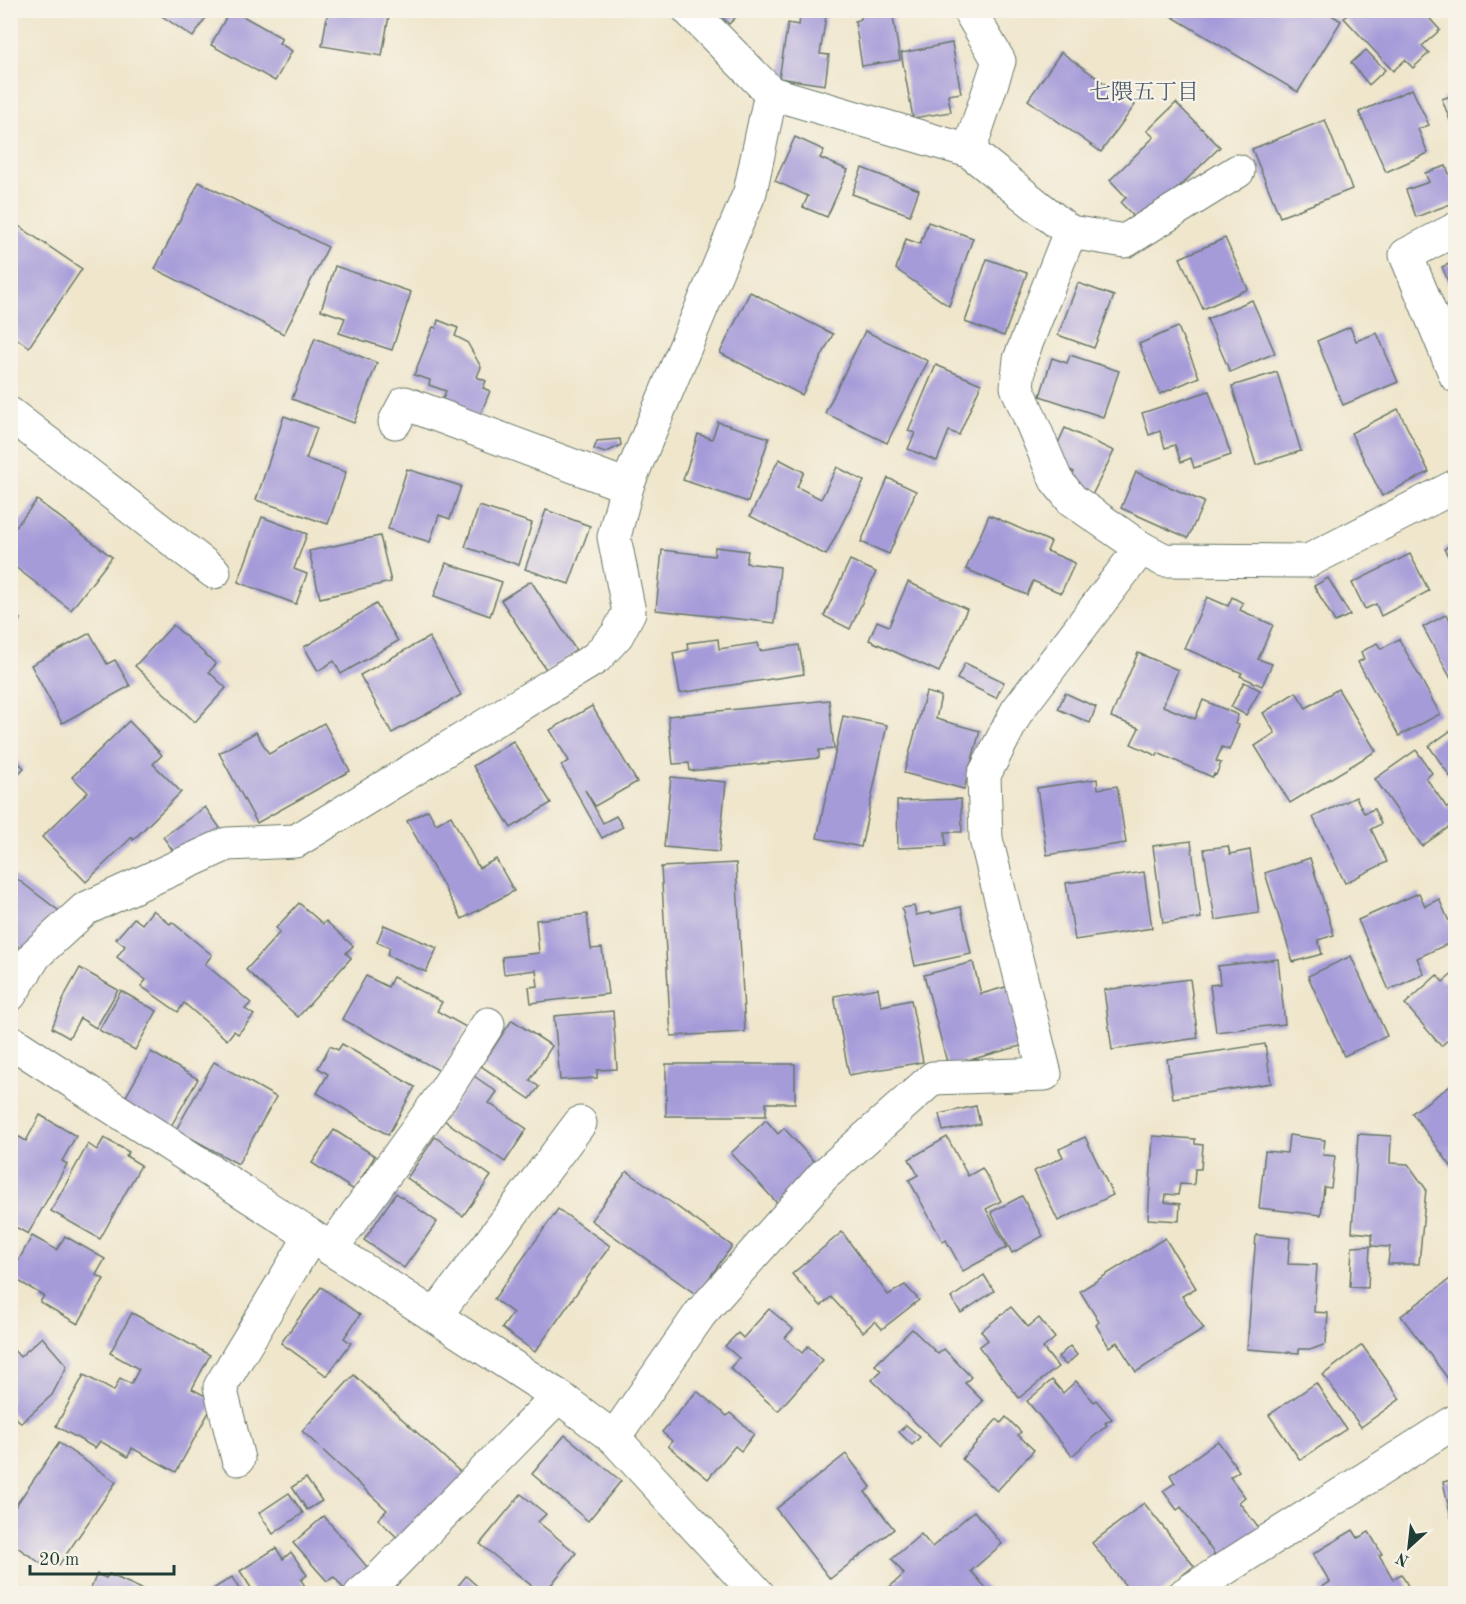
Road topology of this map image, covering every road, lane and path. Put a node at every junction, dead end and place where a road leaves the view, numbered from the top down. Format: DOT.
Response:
graph roads {
  1 [pos="689,10"];
  2 [pos="969,10"];
  3 [pos="771,93"];
  4 [pos="969,151"];
  5 [pos="1238,171"];
  6 [pos="1455,229"];
  7 [pos="1070,232"];
  8 [pos="1455,376"];
  9 [pos="10,414"];
  10 [pos="395,422"];
  11 [pos="627,486"];
  12 [pos="1455,486"];
  13 [pos="1141,548"];
  14 [pos="214,572"];
  15 [pos="10,995"];
  16 [pos="488,1024"];
  17 [pos="14,1050"];
  18 [pos="580,1123"];
  19 [pos="321,1243"];
  20 [pos="435,1316"];
  21 [pos="558,1396"];
  22 [pos="1455,1421"];
  23 [pos="614,1438"];
  24 [pos="238,1459"];
  25 [pos="361,1593"];
  26 [pos="758,1593"];
  27 [pos="1189,1593"];
  1 -- 3 [label="street"];
  2 -- 4 [label="street"];
  3 -- 4 [label="street"];
  3 -- 11 [label="street"];
  4 -- 7 [label="street"];
  5 -- 7 [label="street"];
  6 -- 8 [label="street"];
  7 -- 13 [label="street"];
  9 -- 14 [label="street"];
  10 -- 11 [label="street"];
  11 -- 15 [label="street"];
  12 -- 13 [label="street"];
  13 -- 23 [label="street"];
  16 -- 19 [label="street"];
  17 -- 19 [label="street"];
  18 -- 20 [label="street"];
  19 -- 20 [label="street"];
  19 -- 24 [label="street"];
  20 -- 21 [label="street"];
  21 -- 23 [label="street"];
  21 -- 25 [label="street"];
  22 -- 27 [label="street"];
  23 -- 26 [label="street"];
}
